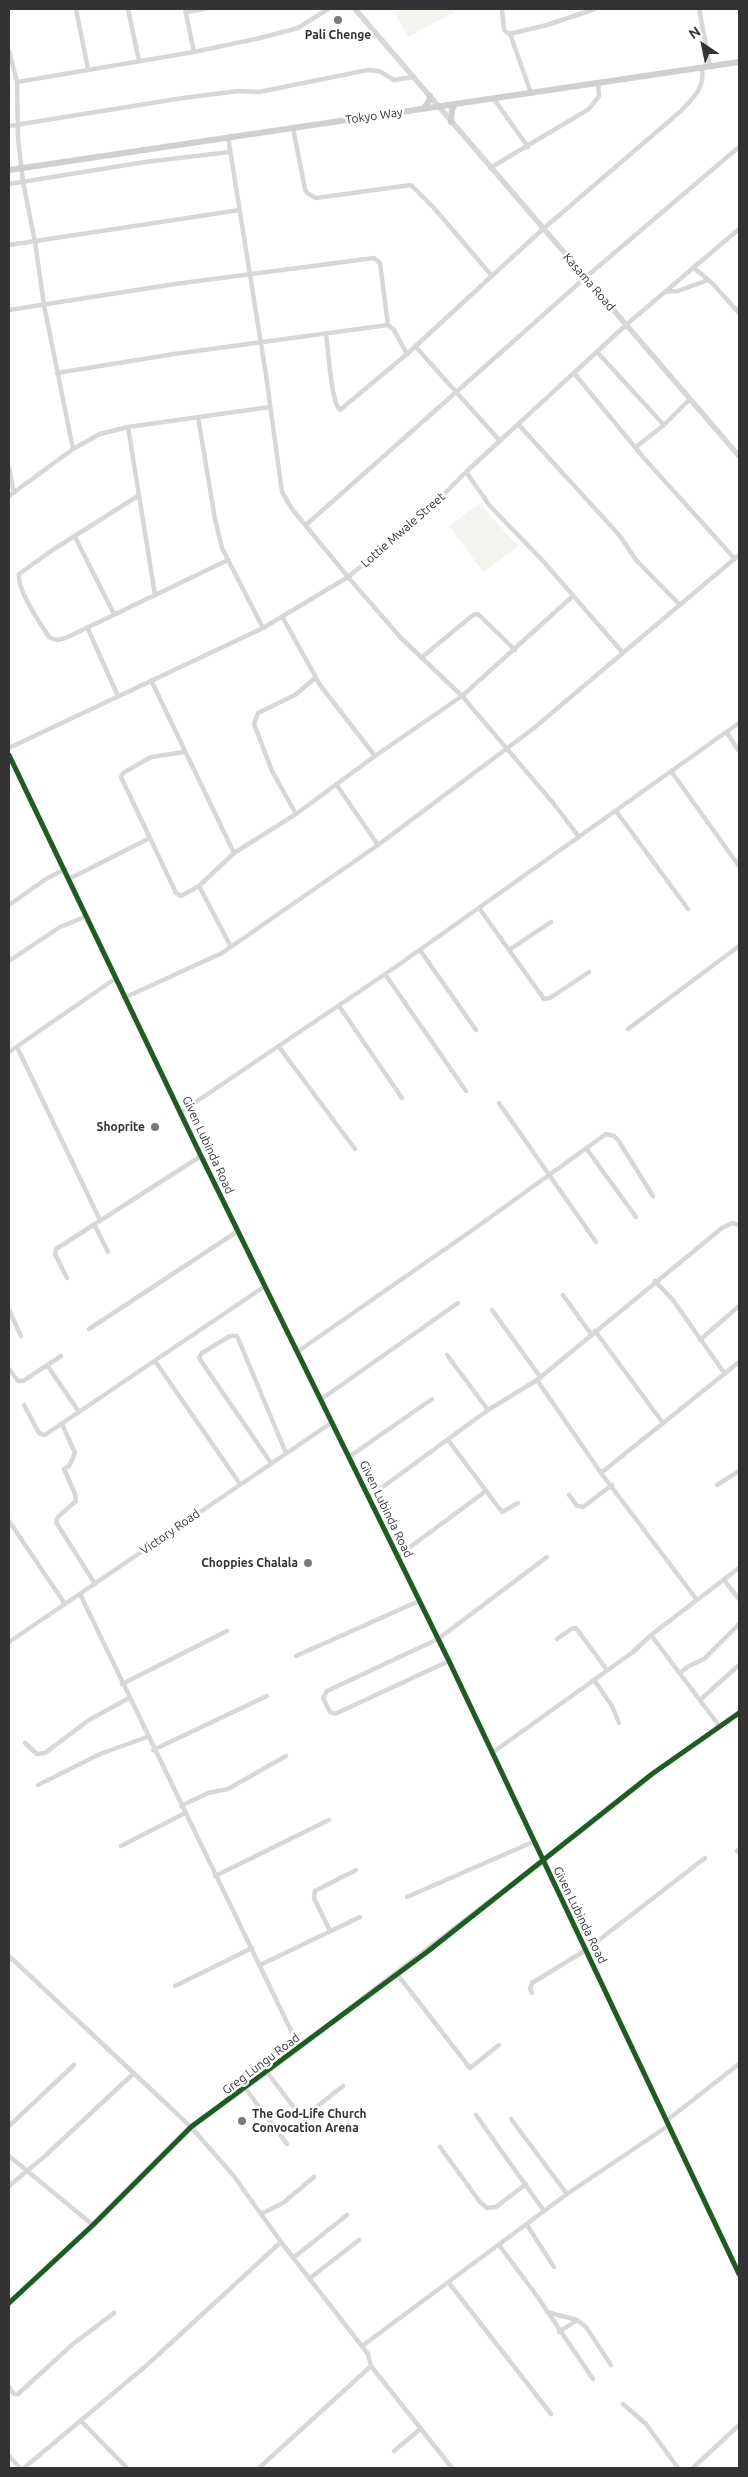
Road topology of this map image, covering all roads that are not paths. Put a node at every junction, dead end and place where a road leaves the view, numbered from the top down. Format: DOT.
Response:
graph roads {
  1 [pos="76,9"];
  2 [pos="128,9"];
  3 [pos="205,9"];
  4 [pos="328,9"];
  5 [pos="355,9"];
  6 [pos="502,9"];
  7 [pos="595,9"];
  8 [pos="699,9"];
  9 [pos="185,11"];
  10 [pos="510,34"];
  11 [pos="9,51"];
  12 [pos="194,52"];
  13 [pos="139,61"];
  14 [pos="739,62"];
  15 [pos="710,66"];
  16 [pos="702,68"];
  17 [pos="88,69"];
  18 [pos="414,77"];
  19 [pos="17,82"];
  20 [pos="598,83"];
  21 [pos="531,93"];
  22 [pos="430,96"];
  23 [pos="494,99"];
  24 [pos="456,104"];
  25 [pos="439,107"];
  26 [pos="422,109"];
  27 [pos="451,122"];
  28 [pos="17,125"];
  29 [pos="9,126"];
  30 [pos="293,128"];
  31 [pos="228,137"];
  32 [pos="528,147"];
  33 [pos="739,147"];
  34 [pos="230,152"];
  35 [pos="111,154"];
  36 [pos="21,168"];
  37 [pos="113,168"];
  38 [pos="490,168"];
  39 [pos="9,170"];
  40 [pos="23,182"];
  41 [pos="9,184"];
  42 [pos="240,210"];
  43 [pos="739,228"];
  44 [pos="543,229"];
  45 [pos="35,242"];
  46 [pos="9,245"];
  47 [pos="694,268"];
  48 [pos="250,274"];
  49 [pos="492,276"];
  50 [pos="586,278"];
  51 [pos="708,280"];
  52 [pos="665,292"];
  53 [pos="44,304"];
  54 [pos="9,310"];
  55 [pos="739,313"];
  56 [pos="388,325"];
  57 [pos="626,325"];
  58 [pos="326,333"];
  59 [pos="261,341"];
  60 [pos="415,346"];
  61 [pos="598,353"];
  62 [pos="407,354"];
  63 [pos="57,373"];
  64 [pos="574,373"];
  65 [pos="457,394"];
  66 [pos="690,399"];
  67 [pos="270,407"];
  68 [pos="198,417"];
  69 [pos="518,424"];
  70 [pos="664,425"];
  71 [pos="128,427"];
  72 [pos="500,440"];
  73 [pos="636,447"];
  74 [pos="73,449"];
  75 [pos="739,456"];
  76 [pos="9,468"];
  77 [pos="466,472"];
  78 [pos="14,493"];
  79 [pos="9,496"];
  80 [pos="138,496"];
  81 [pos="306,525"];
  82 [pos="75,537"];
  83 [pos="737,557"];
  84 [pos="228,560"];
  85 [pos="348,577"];
  86 [pos="155,595"];
  87 [pos="573,596"];
  88 [pos="680,605"];
  89 [pos="114,614"];
  90 [pos="283,618"];
  91 [pos="87,627"];
  92 [pos="263,628"];
  93 [pos="515,650"];
  94 [pos="623,653"];
  95 [pos="421,658"];
  96 [pos="315,678"];
  97 [pos="151,680"];
  98 [pos="118,696"];
  99 [pos="462,696"];
  100 [pos="739,723"];
  101 [pos="726,733"];
  102 [pos="9,748"];
  103 [pos="506,750"];
  104 [pos="739,751"];
  105 [pos="185,752"];
  106 [pos="9,755"];
  107 [pos="375,756"];
  108 [pos="671,771"];
  109 [pos="336,784"];
  110 [pos="616,811"];
  111 [pos="296,814"];
  112 [pos="579,836"];
  113 [pos="150,838"];
  114 [pos="378,845"];
  115 [pos="234,853"];
  116 [pos="739,866"];
  117 [pos="65,869"];
  118 [pos="70,879"];
  119 [pos="199,886"];
  120 [pos="9,905"];
  121 [pos="479,908"];
  122 [pos="688,909"];
  123 [pos="87,916"];
  124 [pos="551,922"];
  125 [pos="739,946"];
  126 [pos="231,948"];
  127 [pos="420,950"];
  128 [pos="509,950"];
  129 [pos="9,961"];
  130 [pos="589,972"];
  131 [pos="385,974"];
  132 [pos="116,978"];
  133 [pos="126,997"];
  134 [pos="339,1006"];
  135 [pos="628,1029"];
  136 [pos="476,1030"];
  137 [pos="279,1046"];
  138 [pos="17,1047"];
  139 [pos="9,1052"];
  140 [pos="466,1091"];
  141 [pos="402,1098"];
  142 [pos="499,1103"];
  143 [pos="181,1112"];
  144 [pos="586,1148"];
  145 [pos="355,1149"];
  146 [pos="201,1156"];
  147 [pos="549,1174"];
  148 [pos="653,1196"];
  149 [pos="636,1217"];
  150 [pos="100,1220"];
  151 [pos="94,1224"];
  152 [pos="739,1225"];
  153 [pos="238,1231"];
  154 [pos="596,1242"];
  155 [pos="108,1252"];
  156 [pos="67,1278"];
  157 [pos="656,1281"];
  158 [pos="265,1286"];
  159 [pos="564,1295"];
  160 [pos="458,1303"];
  161 [pos="739,1306"];
  162 [pos="9,1310"];
  163 [pos="492,1310"];
  164 [pos="89,1329"];
  165 [pos="593,1332"];
  166 [pos="21,1336"];
  167 [pos="700,1340"];
  168 [pos="296,1352"];
  169 [pos="447,1355"];
  170 [pos="61,1356"];
  171 [pos="155,1361"];
  172 [pos="739,1362"];
  173 [pos="47,1365"];
  174 [pos="9,1368"];
  175 [pos="725,1374"];
  176 [pos="539,1379"];
  177 [pos="432,1399"];
  178 [pos="320,1400"];
  179 [pos="24,1405"];
  180 [pos="488,1410"];
  181 [pos="79,1412"];
  182 [pos="331,1423"];
  183 [pos="663,1423"];
  184 [pos="62,1424"];
  185 [pos="448,1440"];
  186 [pos="286,1453"];
  187 [pos="350,1457"];
  188 [pos="271,1463"];
  189 [pos="739,1471"];
  190 [pos="602,1473"];
  191 [pos="240,1484"];
  192 [pos="612,1485"];
  193 [pos="717,1485"];
  194 [pos="486,1491"];
  195 [pos="569,1495"];
  196 [pos="370,1497"];
  197 [pos="518,1503"];
  198 [pos="9,1521"];
  199 [pos="398,1556"];
  200 [pos="547,1556"];
  201 [pos="739,1568"];
  202 [pos="724,1580"];
  203 [pos="95,1584"];
  204 [pos="80,1594"];
  205 [pos="739,1599"];
  206 [pos="697,1600"];
  207 [pos="419,1601"];
  208 [pos="65,1604"];
  209 [pos="739,1624"];
  210 [pos="227,1631"];
  211 [pos="651,1634"];
  212 [pos="438,1639"];
  213 [pos="557,1639"];
  214 [pos="9,1642"];
  215 [pos="296,1656"];
  216 [pos="449,1661"];
  217 [pos="739,1665"];
  218 [pos="608,1670"];
  219 [pos="681,1672"];
  220 [pos="594,1680"];
  221 [pos="122,1684"];
  222 [pos="267,1696"];
  223 [pos="129,1698"];
  224 [pos="702,1699"];
  225 [pos="739,1713"];
  226 [pos="618,1723"];
  227 [pos="720,1727"];
  228 [pos="147,1737"];
  229 [pos="25,1743"];
  230 [pos="153,1750"];
  231 [pos="492,1753"];
  232 [pos="286,1756"];
  233 [pos="38,1785"];
  234 [pos="181,1806"];
  235 [pos="185,1814"];
  236 [pos="329,1820"];
  237 [pos="533,1842"];
  238 [pos="121,1846"];
  239 [pos="705,1858"];
  240 [pos="543,1861"];
  241 [pos="356,1870"];
  242 [pos="215,1876"];
  243 [pos="407,1897"];
  244 [pos="360,1917"];
  245 [pos="330,1931"];
  246 [pos="252,1948"];
  247 [pos="586,1950"];
  248 [pos="9,1956"];
  249 [pos="260,1964"];
  250 [pos="398,1974"];
  251 [pos="175,1986"];
  252 [pos="532,1993"];
  253 [pos="499,2045"];
  254 [pos="299,2047"];
  255 [pos="739,2064"];
  256 [pos="74,2065"];
  257 [pos="267,2072"];
  258 [pos="134,2073"];
  259 [pos="343,2086"];
  260 [pos="246,2088"];
  261 [pos="476,2115"];
  262 [pos="301,2117"];
  263 [pos="512,2119"];
  264 [pos="667,2124"];
  265 [pos="9,2126"];
  266 [pos="191,2127"];
  267 [pos="310,2132"];
  268 [pos="287,2144"];
  269 [pos="440,2147"];
  270 [pos="9,2156"];
  271 [pos="25,2170"];
  272 [pos="314,2177"];
  273 [pos="526,2184"];
  274 [pos="9,2186"];
  275 [pos="567,2194"];
  276 [pos="544,2211"];
  277 [pos="262,2214"];
  278 [pos="347,2215"];
  279 [pos="93,2225"];
  280 [pos="527,2225"];
  281 [pos="359,2240"];
  282 [pos="281,2242"];
  283 [pos="499,2245"];
  284 [pos="293,2258"];
  285 [pos="554,2267"];
  286 [pos="739,2274"];
  287 [pos="309,2279"];
  288 [pos="449,2282"];
  289 [pos="9,2303"];
  290 [pos="547,2312"];
  291 [pos="114,2314"];
  292 [pos="577,2320"];
  293 [pos="560,2332"];
  294 [pos="362,2346"];
  295 [pos="611,2364"];
  296 [pos="371,2366"];
  297 [pos="593,2380"];
  298 [pos="9,2387"];
  299 [pos="623,2404"];
  300 [pos="552,2414"];
  301 [pos="82,2421"];
  302 [pos="739,2425"];
  303 [pos="419,2430"];
  304 [pos="394,2451"];
  305 [pos="9,2456"];
  306 [pos="125,2467"];
  307 [pos="22,2468"];
  308 [pos="259,2468"];
  309 [pos="452,2468"];
  310 [pos="678,2468"];
  311 [pos="693,2468"];
  1 -- 17 [label="street"];
  2 -- 13 [label="street"];
  3 -- 9 [label="street"];
  4 -- 12 [label="street"];
  5 -- 18 [label="street, Kasama Road"];
  6 -- 10 [label="street"];
  7 -- 10 [label="street"];
  8 -- 15 [label="street"];
  9 -- 12 [label="street"];
  10 -- 21 [label="street"];
  11 -- 19 [label="street"];
  12 -- 13 [label="street"];
  13 -- 17 [label="street"];
  14 -- 15 [label="main road, Tokyo Way"];
  15 -- 16 [label="main road, Tokyo Way"];
  16 -- 20 [label="main road, Tokyo Way"];
  16 -- 44 [label="street"];
  17 -- 19 [label="street"];
  18 -- 22 [label="street, Kasama Road"];
  18 -- 28 [label="street"];
  19 -- 28 [label="street"];
  20 -- 21 [label="main road, Tokyo Way"];
  20 -- 32 [label="street"];
  21 -- 23 [label="main road, Tokyo Way"];
  22 -- 25 [label="street, Kasama Road"];
  22 -- 26 [label="main road"];
  23 -- 24 [label="main road, Tokyo Way"];
  23 -- 32 [label="street"];
  24 -- 25 [label="main road, Tokyo Way"];
  24 -- 27 [label="main road"];
  25 -- 26 [label="main road, Tokyo Way"];
  25 -- 27 [label="street, Kasama Road"];
  26 -- 30 [label="main road, Tokyo Way"];
  27 -- 38 [label="street, Kasama Road"];
  28 -- 29 [label="street"];
  28 -- 36 [label="street"];
  30 -- 31 [label="main road, Tokyo Way"];
  30 -- 49 [label="street"];
  31 -- 34 [label="street"];
  31 -- 35 [label="main road, Tokyo Way"];
  32 -- 38 [label="street"];
  33 -- 50 [label="street"];
  34 -- 37 [label="street"];
  34 -- 42 [label="street"];
  35 -- 36 [label="main road, Tokyo Way"];
  35 -- 37 [label="street"];
  36 -- 39 [label="main road, Tokyo Way"];
  36 -- 40 [label="street"];
  37 -- 40 [label="street"];
  38 -- 44 [label="street, Kasama Road"];
  40 -- 41 [label="street"];
  40 -- 45 [label="street"];
  42 -- 45 [label="street"];
  42 -- 48 [label="street"];
  43 -- 47 [label="street, Lottie Mwale Street"];
  44 -- 49 [label="street"];
  44 -- 50 [label="street, Kasama Road"];
  45 -- 46 [label="street"];
  45 -- 53 [label="street"];
  47 -- 51 [label="street"];
  47 -- 52 [label="street, Lottie Mwale Street"];
  48 -- 53 [label="street"];
  48 -- 56 [label="street"];
  48 -- 59 [label="street"];
  49 -- 60 [label="street"];
  50 -- 57 [label="street, Kasama Road"];
  50 -- 65 [label="street"];
  51 -- 52 [label="street"];
  51 -- 55 [label="street"];
  52 -- 57 [label="street, Lottie Mwale Street"];
  53 -- 54 [label="street"];
  53 -- 63 [label="street"];
  56 -- 58 [label="street"];
  56 -- 62 [label="street"];
  57 -- 61 [label="street, Lottie Mwale Street"];
  57 -- 66 [label="street, Kasama Road"];
  58 -- 59 [label="street"];
  58 -- 62 [label="street"];
  59 -- 63 [label="street"];
  59 -- 67 [label="street"];
  60 -- 62 [label="street"];
  60 -- 65 [label="street"];
  61 -- 64 [label="street, Lottie Mwale Street"];
  61 -- 70 [label="street"];
  63 -- 74 [label="street"];
  64 -- 69 [label="street, Lottie Mwale Street"];
  64 -- 73 [label="street"];
  65 -- 72 [label="street"];
  65 -- 81 [label="street"];
  66 -- 70 [label="street"];
  66 -- 75 [label="street, Kasama Road"];
  67 -- 68 [label="street"];
  67 -- 81 [label="street"];
  68 -- 71 [label="street"];
  68 -- 84 [label="street"];
  69 -- 72 [label="street, Lottie Mwale Street"];
  69 -- 88 [label="street"];
  70 -- 73 [label="street"];
  71 -- 74 [label="street"];
  71 -- 80 [label="street"];
  72 -- 77 [label="street, Lottie Mwale Street"];
  73 -- 83 [label="street"];
  74 -- 78 [label="street"];
  76 -- 78 [label="street"];
  77 -- 85 [label="street, Lottie Mwale Street"];
  77 -- 87 [label="street"];
  78 -- 79 [label="street"];
  80 -- 82 [label="street"];
  80 -- 86 [label="street"];
  81 -- 85 [label="street"];
  82 -- 89 [label="street"];
  82 -- 91 [label="street"];
  83 -- 88 [label="street"];
  84 -- 86 [label="street"];
  84 -- 92 [label="street"];
  85 -- 90 [label="street, Lottie Mwale Street"];
  85 -- 95 [label="street"];
  86 -- 89 [label="street"];
  87 -- 93 [label="street"];
  87 -- 94 [label="street"];
  88 -- 94 [label="street"];
  89 -- 91 [label="street"];
  90 -- 92 [label="street, Lottie Mwale Street"];
  90 -- 96 [label="street"];
  91 -- 98 [label="street"];
  92 -- 97 [label="street, Lottie Mwale Street"];
  93 -- 95 [label="street"];
  93 -- 99 [label="street"];
  94 -- 103 [label="street"];
  95 -- 99 [label="street"];
  96 -- 107 [label="street"];
  96 -- 111 [label="street"];
  97 -- 98 [label="street, Lottie Mwale Street"];
  97 -- 105 [label="street"];
  98 -- 102 [label="street, Lottie Mwale Street"];
  99 -- 103 [label="street"];
  99 -- 107 [label="street"];
  100 -- 101 [label="street"];
  101 -- 104 [label="street"];
  101 -- 108 [label="street"];
  103 -- 112 [label="street"];
  103 -- 114 [label="street"];
  105 -- 113 [label="street"];
  105 -- 115 [label="street"];
  106 -- 117 [label="street, Given Lubinda Road"];
  107 -- 109 [label="street"];
  108 -- 110 [label="street"];
  108 -- 116 [label="street"];
  109 -- 111 [label="street"];
  109 -- 114 [label="street"];
  110 -- 112 [label="street"];
  110 -- 122 [label="street"];
  111 -- 115 [label="street"];
  112 -- 121 [label="street"];
  113 -- 118 [label="street"];
  113 -- 119 [label="street"];
  114 -- 126 [label="street"];
  115 -- 119 [label="street"];
  117 -- 118 [label="street, Given Lubinda Road"];
  117 -- 120 [label="street"];
  118 -- 123 [label="street, Given Lubinda Road"];
  119 -- 126 [label="street"];
  121 -- 127 [label="street"];
  121 -- 128 [label="street"];
  123 -- 129 [label="street"];
  123 -- 132 [label="street, Given Lubinda Road"];
  124 -- 128 [label="street"];
  125 -- 135 [label="street"];
  126 -- 133 [label="street"];
  127 -- 131 [label="street"];
  127 -- 136 [label="street"];
  128 -- 130 [label="street"];
  131 -- 134 [label="street"];
  131 -- 140 [label="street"];
  132 -- 133 [label="street, Given Lubinda Road"];
  132 -- 138 [label="street"];
  133 -- 143 [label="street, Given Lubinda Road"];
  134 -- 137 [label="street"];
  134 -- 141 [label="street"];
  137 -- 143 [label="street"];
  137 -- 145 [label="street"];
  138 -- 139 [label="street"];
  138 -- 150 [label="street"];
  142 -- 147 [label="street"];
  143 -- 146 [label="street, Given Lubinda Road"];
  144 -- 147 [label="street"];
  144 -- 148 [label="street"];
  144 -- 149 [label="street"];
  146 -- 150 [label="street"];
  146 -- 153 [label="street, Given Lubinda Road"];
  147 -- 154 [label="street"];
  147 -- 168 [label="street"];
  150 -- 151 [label="street"];
  151 -- 155 [label="street"];
  151 -- 156 [label="street"];
  152 -- 157 [label="street"];
  153 -- 158 [label="street, Given Lubinda Road"];
  153 -- 164 [label="street"];
  157 -- 165 [label="street"];
  157 -- 167 [label="street"];
  158 -- 168 [label="street, Given Lubinda Road"];
  158 -- 171 [label="street"];
  159 -- 165 [label="street"];
  160 -- 178 [label="street"];
  161 -- 167 [label="street"];
  162 -- 166 [label="street"];
  163 -- 176 [label="street"];
  165 -- 176 [label="street"];
  165 -- 183 [label="street"];
  167 -- 175 [label="street"];
  168 -- 178 [label="street, Given Lubinda Road"];
  169 -- 180 [label="street"];
  170 -- 173 [label="street"];
  171 -- 181 [label="street"];
  171 -- 191 [label="street"];
  172 -- 175 [label="street"];
  173 -- 174 [label="street"];
  173 -- 181 [label="street"];
  175 -- 183 [label="street"];
  176 -- 180 [label="street"];
  176 -- 190 [label="street"];
  177 -- 187 [label="street"];
  178 -- 182 [label="street, Given Lubinda Road"];
  179 -- 184 [label="street"];
  180 -- 185 [label="street"];
  181 -- 184 [label="street"];
  182 -- 186 [label="street, Victory Road"];
  182 -- 187 [label="street, Given Lubinda Road"];
  183 -- 190 [label="street"];
  184 -- 203 [label="street"];
  185 -- 194 [label="street"];
  185 -- 196 [label="street"];
  186 -- 188 [label="street, Victory Road"];
  186 -- 188 [label="street"];
  187 -- 196 [label="street, Given Lubinda Road"];
  188 -- 191 [label="street, Victory Road"];
  189 -- 193 [label="street"];
  190 -- 192 [label="street"];
  191 -- 203 [label="street, Victory Road"];
  192 -- 195 [label="street"];
  192 -- 206 [label="street"];
  194 -- 197 [label="street"];
  194 -- 199 [label="street"];
  196 -- 199 [label="street, Given Lubinda Road"];
  198 -- 208 [label="street"];
  199 -- 207 [label="street, Given Lubinda Road"];
  200 -- 212 [label="street"];
  201 -- 202 [label="street"];
  202 -- 205 [label="street"];
  202 -- 206 [label="street"];
  203 -- 204 [label="street, Victory Road"];
  204 -- 208 [label="street, Victory Road"];
  204 -- 221 [label="street"];
  206 -- 211 [label="street"];
  207 -- 212 [label="street, Given Lubinda Road"];
  207 -- 215 [label="street"];
  208 -- 214 [label="street, Victory Road"];
  209 -- 219 [label="street"];
  210 -- 221 [label="street"];
  211 -- 218 [label="street"];
  211 -- 219 [label="street"];
  212 -- 216 [label="street, Given Lubinda Road"];
  212 -- 216 [label="street"];
  213 -- 218 [label="street"];
  216 -- 231 [label="street, Given Lubinda Road"];
  217 -- 224 [label="street"];
  218 -- 220 [label="street"];
  219 -- 224 [label="street"];
  220 -- 226 [label="street"];
  220 -- 231 [label="street"];
  221 -- 223 [label="street"];
  222 -- 230 [label="street"];
  223 -- 228 [label="street"];
  223 -- 229 [label="street"];
  224 -- 227 [label="street"];
  225 -- 227 [label="street"];
  227 -- 240 [label="street"];
  228 -- 230 [label="street"];
  228 -- 233 [label="street"];
  230 -- 234 [label="street"];
  231 -- 237 [label="street, Given Lubinda Road"];
  232 -- 234 [label="street"];
  234 -- 235 [label="street"];
  235 -- 238 [label="street"];
  235 -- 242 [label="street"];
  236 -- 242 [label="street"];
  237 -- 240 [label="street, Given Lubinda Road"];
  237 -- 243 [label="street"];
  239 -- 247 [label="street"];
  240 -- 247 [label="street, Given Lubinda Road"];
  240 -- 250 [label="street, Greg Lungu Road"];
  241 -- 245 [label="street"];
  242 -- 246 [label="street"];
  244 -- 245 [label="street"];
  245 -- 249 [label="street"];
  246 -- 249 [label="street"];
  246 -- 251 [label="street"];
  247 -- 252 [label="street"];
  247 -- 264 [label="street, Given Lubinda Road"];
  248 -- 258 [label="street"];
  249 -- 254 [label="street"];
  250 -- 253 [label="street"];
  250 -- 254 [label="street, Greg Lungu Road"];
  254 -- 257 [label="street, Greg Lungu Road"];
  255 -- 264 [label="street"];
  256 -- 265 [label="street"];
  257 -- 260 [label="street, Greg Lungu Road"];
  257 -- 262 [label="street"];
  258 -- 266 [label="street"];
  258 -- 271 [label="street"];
  259 -- 262 [label="street"];
  260 -- 266 [label="street, Greg Lungu Road"];
  260 -- 268 [label="street"];
  261 -- 273 [label="street"];
  262 -- 267 [label="street"];
  263 -- 275 [label="street"];
  264 -- 275 [label="street"];
  264 -- 286 [label="street, Given Lubinda Road"];
  266 -- 277 [label="street"];
  266 -- 279 [label="street, Greg Lungu Road"];
  269 -- 273 [label="street"];
  270 -- 271 [label="street"];
  271 -- 274 [label="street"];
  271 -- 279 [label="street"];
  272 -- 277 [label="street"];
  273 -- 276 [label="street"];
  275 -- 276 [label="street"];
  276 -- 280 [label="street"];
  277 -- 282 [label="street"];
  278 -- 284 [label="street"];
  279 -- 289 [label="street, Greg Lungu Road"];
  280 -- 283 [label="street"];
  280 -- 285 [label="street"];
  281 -- 287 [label="street"];
  282 -- 284 [label="street"];
  282 -- 301 [label="street"];
  283 -- 288 [label="street"];
  283 -- 290 [label="street"];
  284 -- 287 [label="street"];
  287 -- 294 [label="street"];
  288 -- 294 [label="street"];
  288 -- 300 [label="street"];
  290 -- 292 [label="street"];
  290 -- 293 [label="street"];
  291 -- 298 [label="street"];
  292 -- 293 [label="street"];
  292 -- 295 [label="street"];
  293 -- 297 [label="street"];
  294 -- 296 [label="street"];
  296 -- 303 [label="street"];
  296 -- 308 [label="street"];
  299 -- 310 [label="street"];
  301 -- 306 [label="street"];
  301 -- 307 [label="street"];
  302 -- 311 [label="street"];
  303 -- 304 [label="street"];
  303 -- 309 [label="street"];
  305 -- 307 [label="street"];
}
